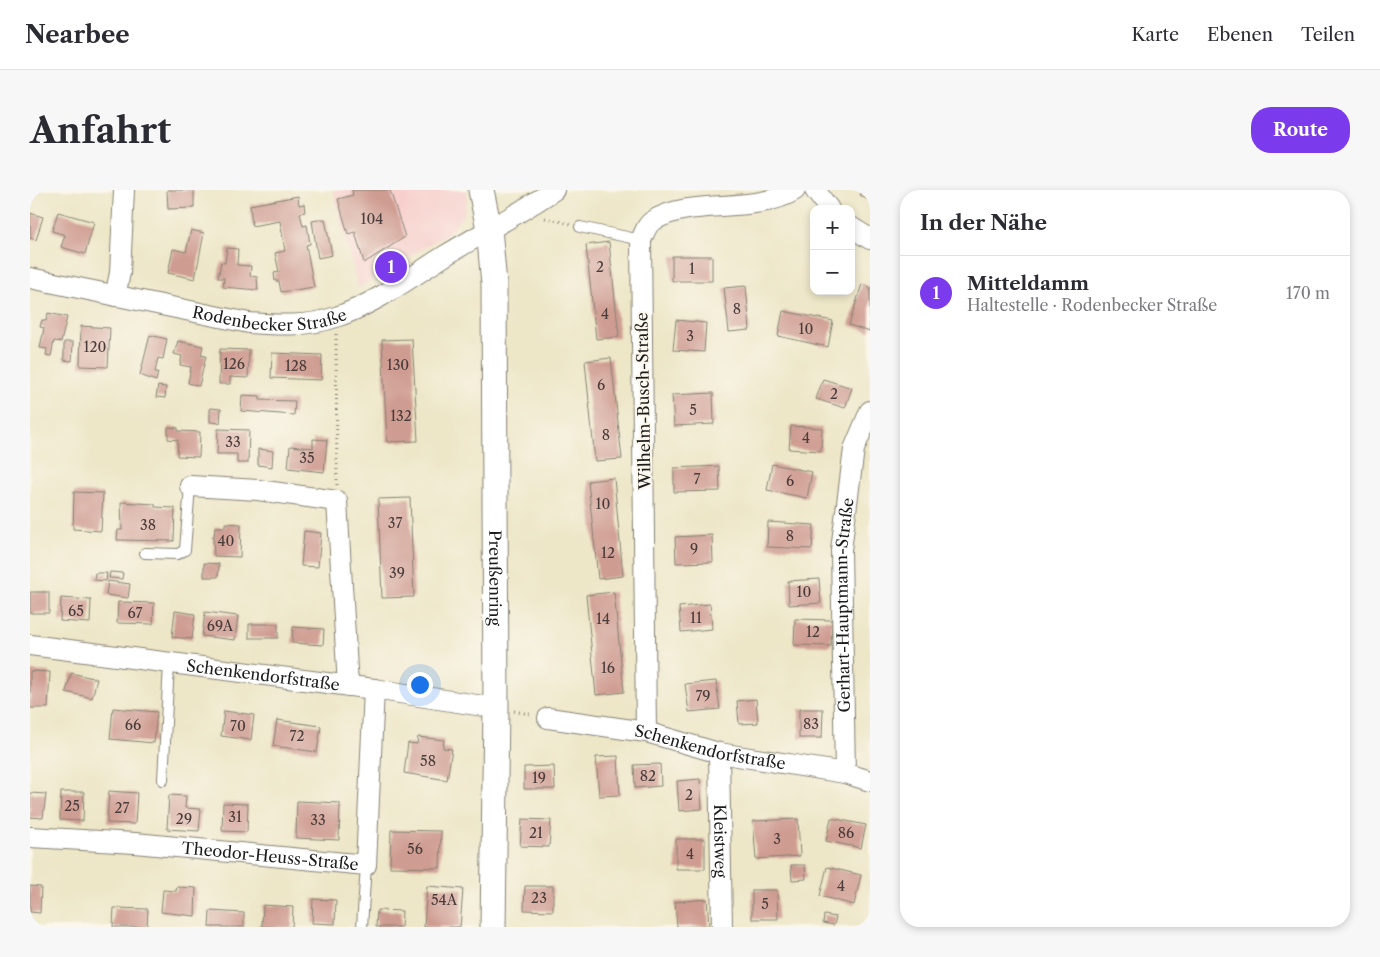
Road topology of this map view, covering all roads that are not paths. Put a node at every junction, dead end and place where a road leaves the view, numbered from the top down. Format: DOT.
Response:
graph roads {
  1 [pos="124,190"];
  2 [pos="481,190"];
  3 [pos="554,190"];
  4 [pos="795,190"];
  5 [pos="815,190"];
  6 [pos="827,205"];
  7 [pos="580,226"];
  8 [pos="489,229"];
  9 [pos="855,229"];
  10 [pos="870,239"];
  11 [pos="641,240"];
  12 [pos="30,278"];
  13 [pos="116,296"];
  14 [pos="870,411"];
  15 [pos="190,486"];
  16 [pos="145,553"];
  17 [pos="30,646"];
  18 [pos="169,664"];
  19 [pos="348,686"];
  20 [pos="374,689"];
  21 [pos="496,708"];
  22 [pos="548,718"];
  23 [pos="646,732"];
  24 [pos="719,753"];
  25 [pos="845,773"];
  26 [pos="163,780"];
  27 [pos="870,781"];
  28 [pos="30,837"];
  29 [pos="366,865"];
  30 [pos="362,927"];
  31 [pos="493,927"];
  32 [pos="722,927"];
  1 -- 13 [label="street"];
  2 -- 8 [label="street, Preußenring"];
  3 -- 8 [label="street, Rodenbecker Straße"];
  4 -- 11 [label="street"];
  5 -- 6 [label="street"];
  7 -- 11 [label="lane"];
  8 -- 13 [label="street, Rodenbecker Straße"];
  8 -- 21 [label="street, Preußenring"];
  9 -- 10 [label="street"];
  11 -- 23 [label="street, Wilhelm-Busch-Straße"];
  12 -- 13 [label="street, Rodenbecker Straße"];
  14 -- 25 [label="street, Gerhart-Hauptmann-Straße"];
  15 -- 16 [label="lane"];
  15 -- 19 [label="street"];
  17 -- 18 [label="street, Schenkendorfstraße"];
  18 -- 19 [label="street, Schenkendorfstraße"];
  18 -- 26 [label="lane"];
  19 -- 20 [label="street, Schenkendorfstraße"];
  20 -- 21 [label="street, Schenkendorfstraße"];
  20 -- 29 [label="street, Theodor-Heuss-Straße"];
  21 -- 31 [label="street, Preußenring"];
  22 -- 23 [label="street, Schenkendorfstraße"];
  23 -- 24 [label="street, Schenkendorfstraße"];
  24 -- 25 [label="street, Schenkendorfstraße"];
  24 -- 32 [label="street, Kleistweg"];
  25 -- 27 [label="street, Schenkendorfstraße"];
  28 -- 29 [label="street, Theodor-Heuss-Straße"];
  29 -- 30 [label="lane"];
}
